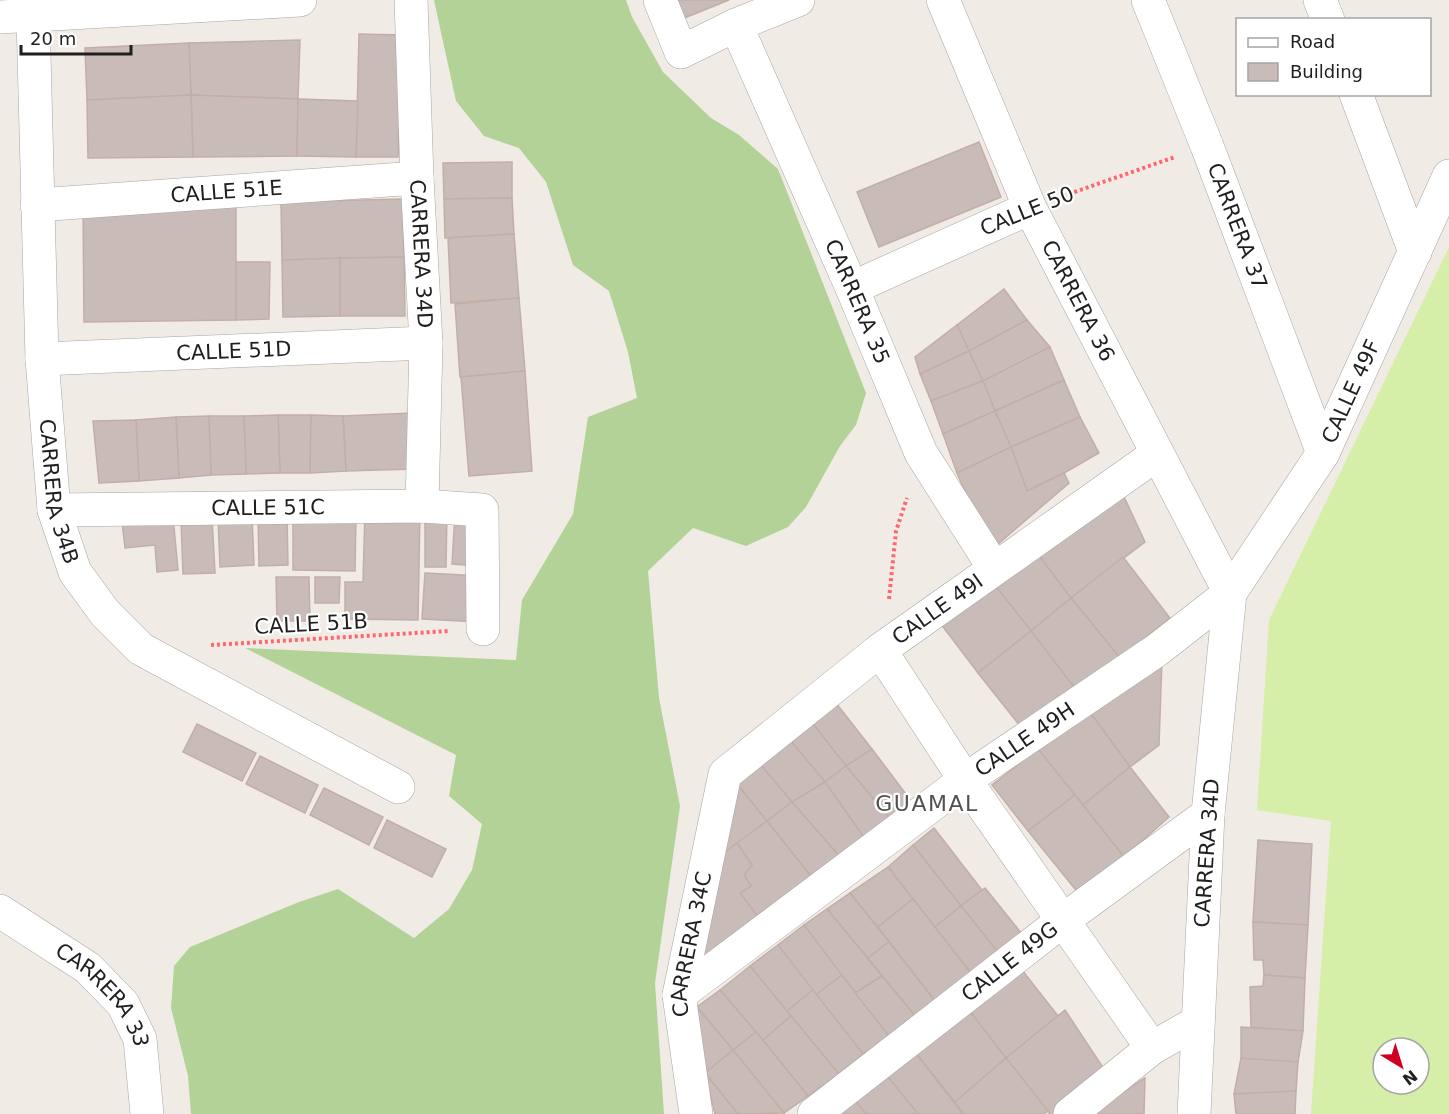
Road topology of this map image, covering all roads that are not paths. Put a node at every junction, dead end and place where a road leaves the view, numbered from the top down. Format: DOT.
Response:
graph roads {
  1 [pos="300,0"];
  2 [pos="411,0"];
  3 [pos="660,0"];
  4 [pos="798,0"];
  5 [pos="943,0"];
  6 [pos="1148,0"];
  7 [pos="1320,0"];
  8 [pos="33,16"];
  9 [pos="0,17"];
  10 [pos="1327,18"];
  11 [pos="736,26"];
  12 [pos="1357,96"];
  13 [pos="1449,176"];
  14 [pos="417,178"];
  15 [pos="37,205"];
  16 [pos="1030,208"];
  17 [pos="1414,252"];
  18 [pos="852,288"];
  19 [pos="426,343"];
  20 [pos="42,359"];
  21 [pos="1157,453"];
  22 [pos="1323,453"];
  23 [pos="423,506"];
  24 [pos="54,510"];
  25 [pos="994,568"];
  26 [pos="1230,593"];
  27 [pos="483,629"];
  28 [pos="880,650"];
  29 [pos="725,774"];
  30 [pos="965,780"];
  31 [pos="398,787"];
  32 [pos="1208,814"];
  33 [pos="0,911"];
  34 [pos="1062,921"];
  35 [pos="679,995"];
  36 [pos="1198,1022"];
  37 [pos="1152,1048"];
  38 [pos="147,1114"];
  39 [pos="696,1114"];
  40 [pos="814,1114"];
  41 [pos="1070,1114"];
  42 [pos="1194,1114"];
  1 -- 8 [label="street"];
  2 -- 14 [label="street, CARRERA 34D"];
  3 -- 11 [label="street"];
  4 -- 11 [label="street"];
  5 -- 16 [label="street, CARRERA 36"];
  6 -- 22 [label="street, CARRERA 37"];
  7 -- 10 [label="street"];
  8 -- 9 [label="street"];
  8 -- 15 [label="street, CARRERA 34B"];
  11 -- 18 [label="street, CARRERA 35"];
  12 -- 17 [label="street"];
  13 -- 17 [label="street, CALLE 49F"];
  14 -- 15 [label="street, CALLE 51E"];
  14 -- 19 [label="street, CARRERA 34D"];
  15 -- 20 [label="street, CARRERA 34B"];
  16 -- 18 [label="street, CALLE 50"];
  16 -- 21 [label="street, CARRERA 36"];
  17 -- 22 [label="street, CALLE 49F"];
  18 -- 25 [label="street, CARRERA 35"];
  19 -- 20 [label="street, CALLE 51D"];
  19 -- 23 [label="street, CARRERA 34D"];
  20 -- 24 [label="street, CARRERA 34B"];
  21 -- 25 [label="street, CALLE 49I"];
  21 -- 26 [label="street, CARRERA 36"];
  22 -- 26 [label="street, CALLE 49F"];
  23 -- 24 [label="street, CALLE 51C"];
  23 -- 27 [label="street, CALLE 51C"];
  24 -- 31 [label="street, CARRERA 34B"];
  25 -- 28 [label="street, CALLE 49I"];
  26 -- 30 [label="street, CALLE 49H"];
  26 -- 32 [label="street, CARRERA 34D"];
  28 -- 29 [label="street, CALLE 49I"];
  28 -- 30 [label="street"];
  29 -- 35 [label="street, CARRERA 34C"];
  30 -- 34 [label="street"];
  30 -- 35 [label="street, CALLE 49H"];
  32 -- 34 [label="street, CALLE 49G"];
  32 -- 36 [label="street, CARRERA 34D"];
  33 -- 38 [label="street, CARRERA 33"];
  34 -- 37 [label="street"];
  34 -- 40 [label="street, CALLE 49G"];
  35 -- 39 [label="street, CARRERA 34C"];
  36 -- 37 [label="street"];
  36 -- 42 [label="street, CARRERA 34D"];
  37 -- 41 [label="street"];
}
